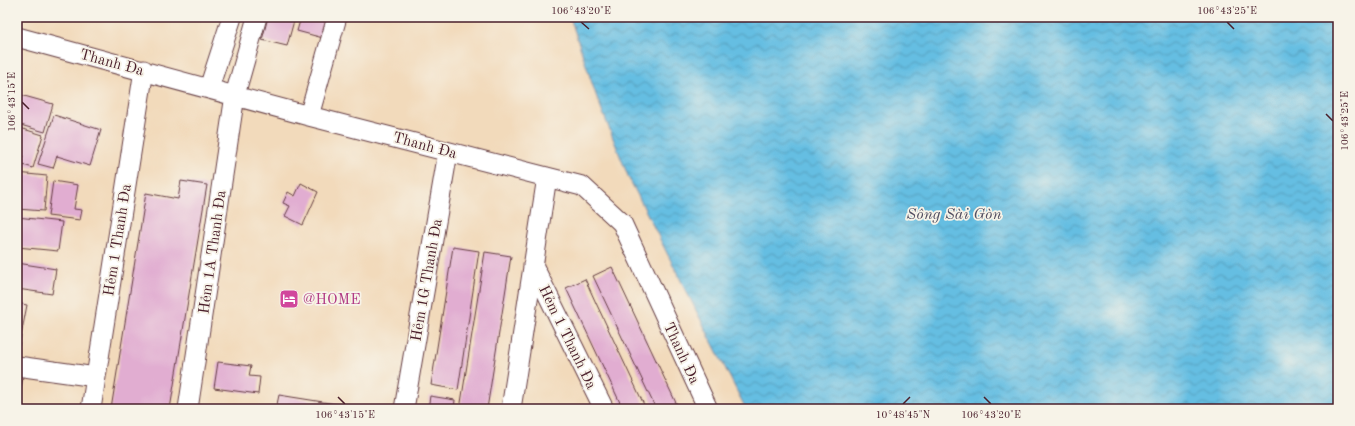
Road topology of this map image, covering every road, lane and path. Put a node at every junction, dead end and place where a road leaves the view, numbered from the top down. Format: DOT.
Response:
graph roads {
  1 [pos="232,17"];
  2 [pos="257,17"];
  3 [pos="337,17"];
  4 [pos="17,37"];
  5 [pos="144,70"];
  6 [pos="209,88"];
  7 [pos="235,95"];
  8 [pos="309,116"];
  9 [pos="448,152"];
  10 [pos="547,177"];
  11 [pos="533,265"];
  12 [pos="17,366"];
  13 [pos="96,377"];
  14 [pos="91,409"];
  15 [pos="188,409"];
  16 [pos="404,409"];
  17 [pos="511,409"];
  18 [pos="604,409"];
  19 [pos="708,409"];
  1 -- 6 [label="street"];
  2 -- 7 [label="street, Hẻm 1A Thanh Đa"];
  3 -- 8 [label="street"];
  4 -- 5 [label="street, Thanh Đa"];
  5 -- 6 [label="street, Thanh Đa"];
  5 -- 13 [label="street, Hẻm 1 Thanh Đa"];
  6 -- 7 [label="street, Thanh Đa"];
  7 -- 8 [label="street, Thanh Đa"];
  7 -- 15 [label="street, Hẻm 1A Thanh Đa"];
  8 -- 9 [label="street, Thanh Đa"];
  9 -- 10 [label="street, Thanh Đa"];
  9 -- 16 [label="street, Hẻm 1G Thanh Đa"];
  10 -- 11 [label="street, Hẻm 1 Thanh Đa"];
  10 -- 19 [label="street, Thanh Đa"];
  11 -- 17 [label="street, Hẻm 1 Thanh Đa"];
  11 -- 18 [label="street, Hẻm 1 Thanh Đa"];
  12 -- 13 [label="street"];
  13 -- 14 [label="street, Hẻm 1 Thanh Đa"];
}
